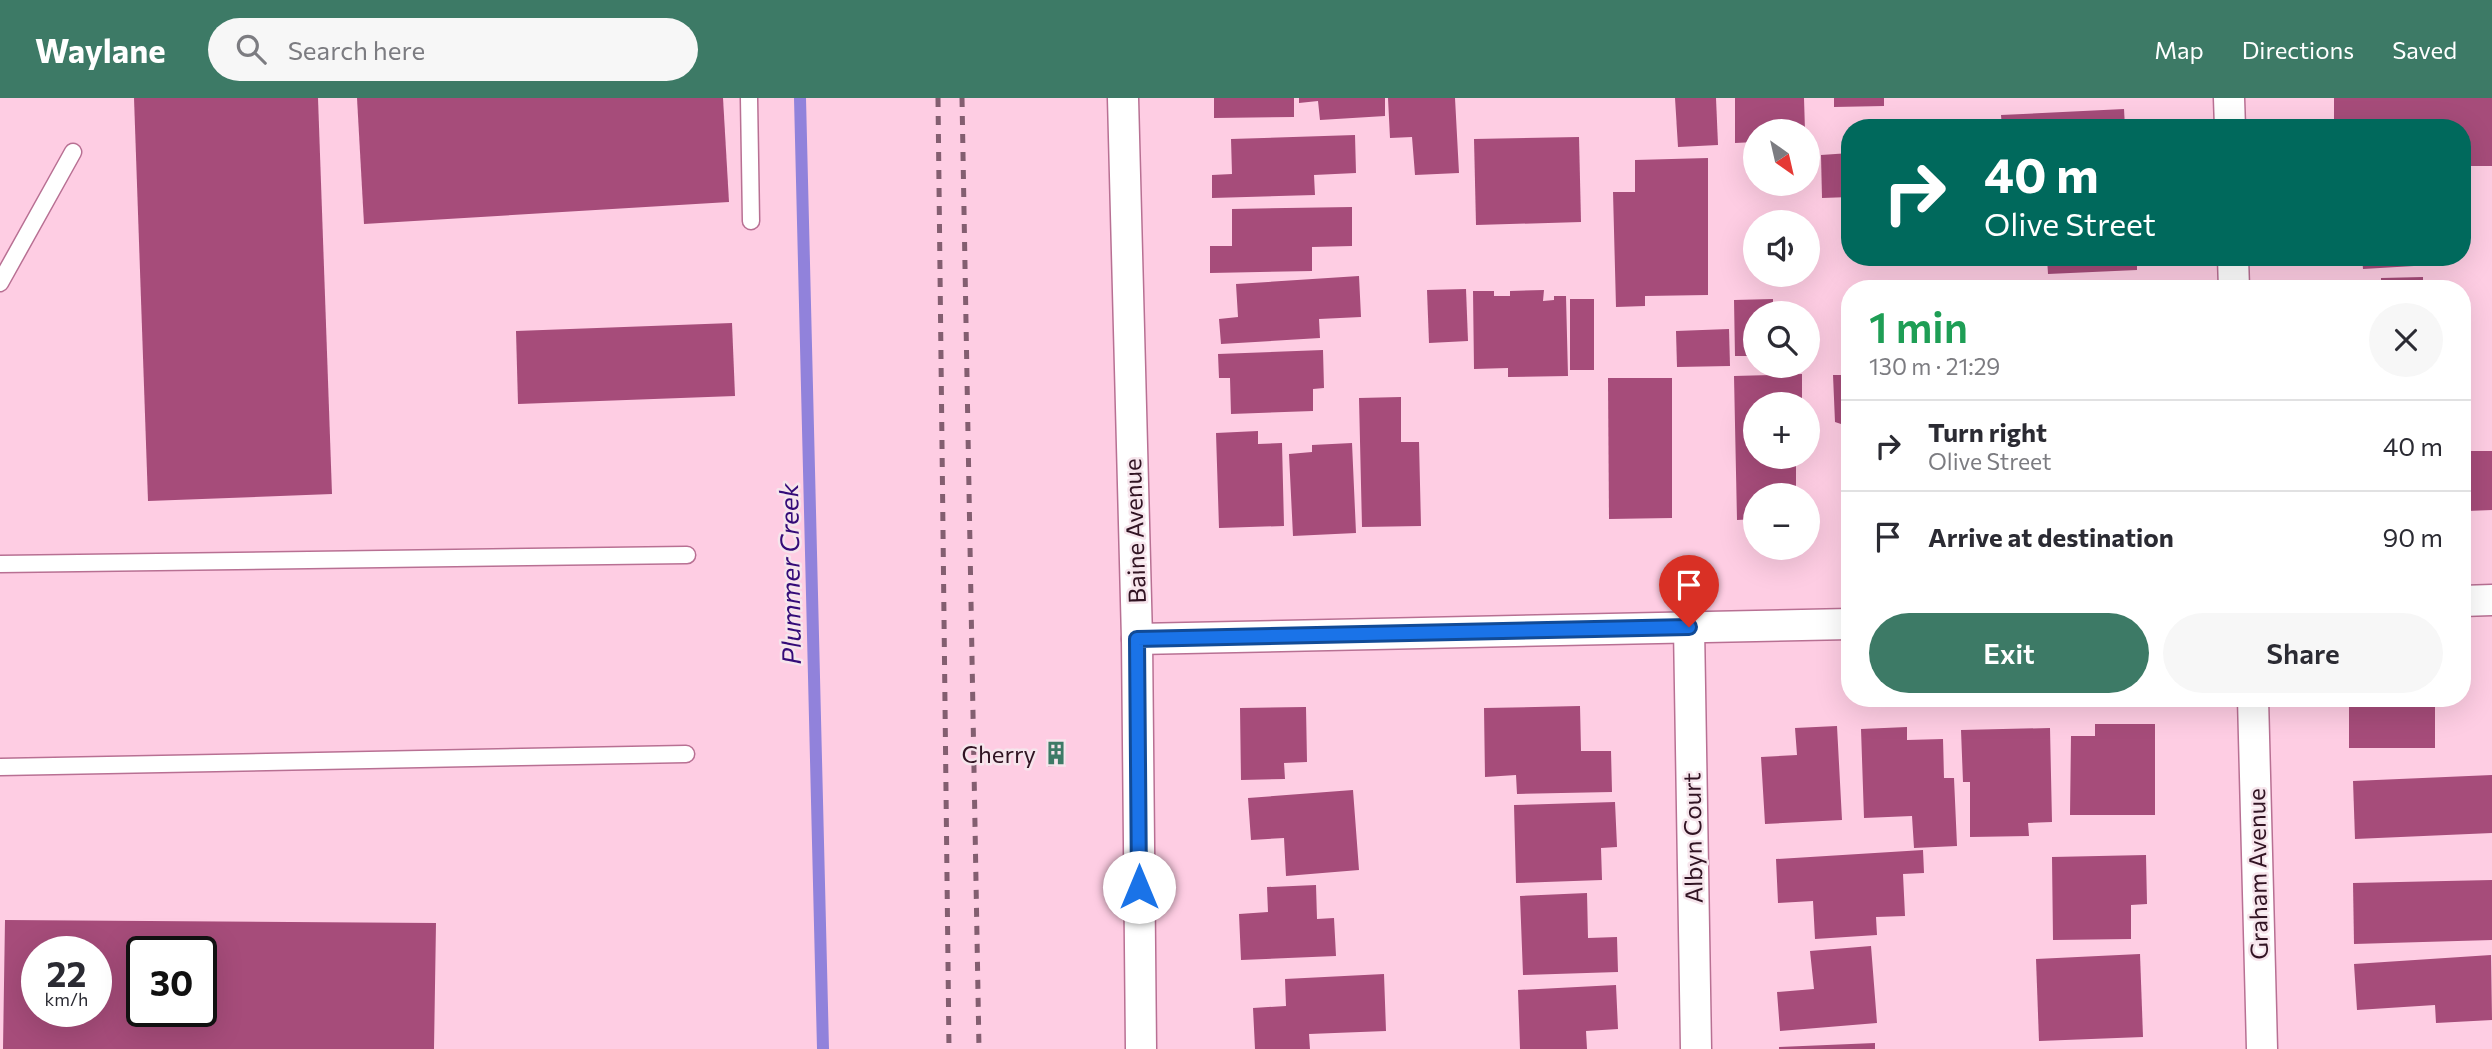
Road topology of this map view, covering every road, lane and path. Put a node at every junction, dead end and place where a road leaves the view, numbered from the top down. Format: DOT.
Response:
graph roads {
  1 [pos="749,98"];
  2 [pos="1123,98"];
  3 [pos="2229,98"];
  4 [pos="2230,119"];
  5 [pos="73,152"];
  6 [pos="751,221"];
  7 [pos="0,283"];
  8 [pos="687,555"];
  9 [pos="0,565"];
  10 [pos="2492,600"];
  11 [pos="2471,601"];
  12 [pos="1841,624"];
  13 [pos="1689,627"];
  14 [pos="1137,639"];
  15 [pos="2253,707"];
  16 [pos="686,754"];
  17 [pos="0,767"];
  18 [pos="1141,1049"];
  19 [pos="1696,1049"];
  20 [pos="2262,1049"];
  1 -- 6 [label="lane"];
  2 -- 14 [label="street, Baine Avenue"];
  3 -- 4 [label="street"];
  5 -- 7 [label="lane"];
  8 -- 9 [label="lane"];
  10 -- 11 [label="street"];
  12 -- 13 [label="street"];
  13 -- 14 [label="street"];
  13 -- 19 [label="street, Albyn Court"];
  14 -- 18 [label="street, Baine Avenue"];
  15 -- 20 [label="street, Graham Avenue"];
  16 -- 17 [label="lane"];
}
